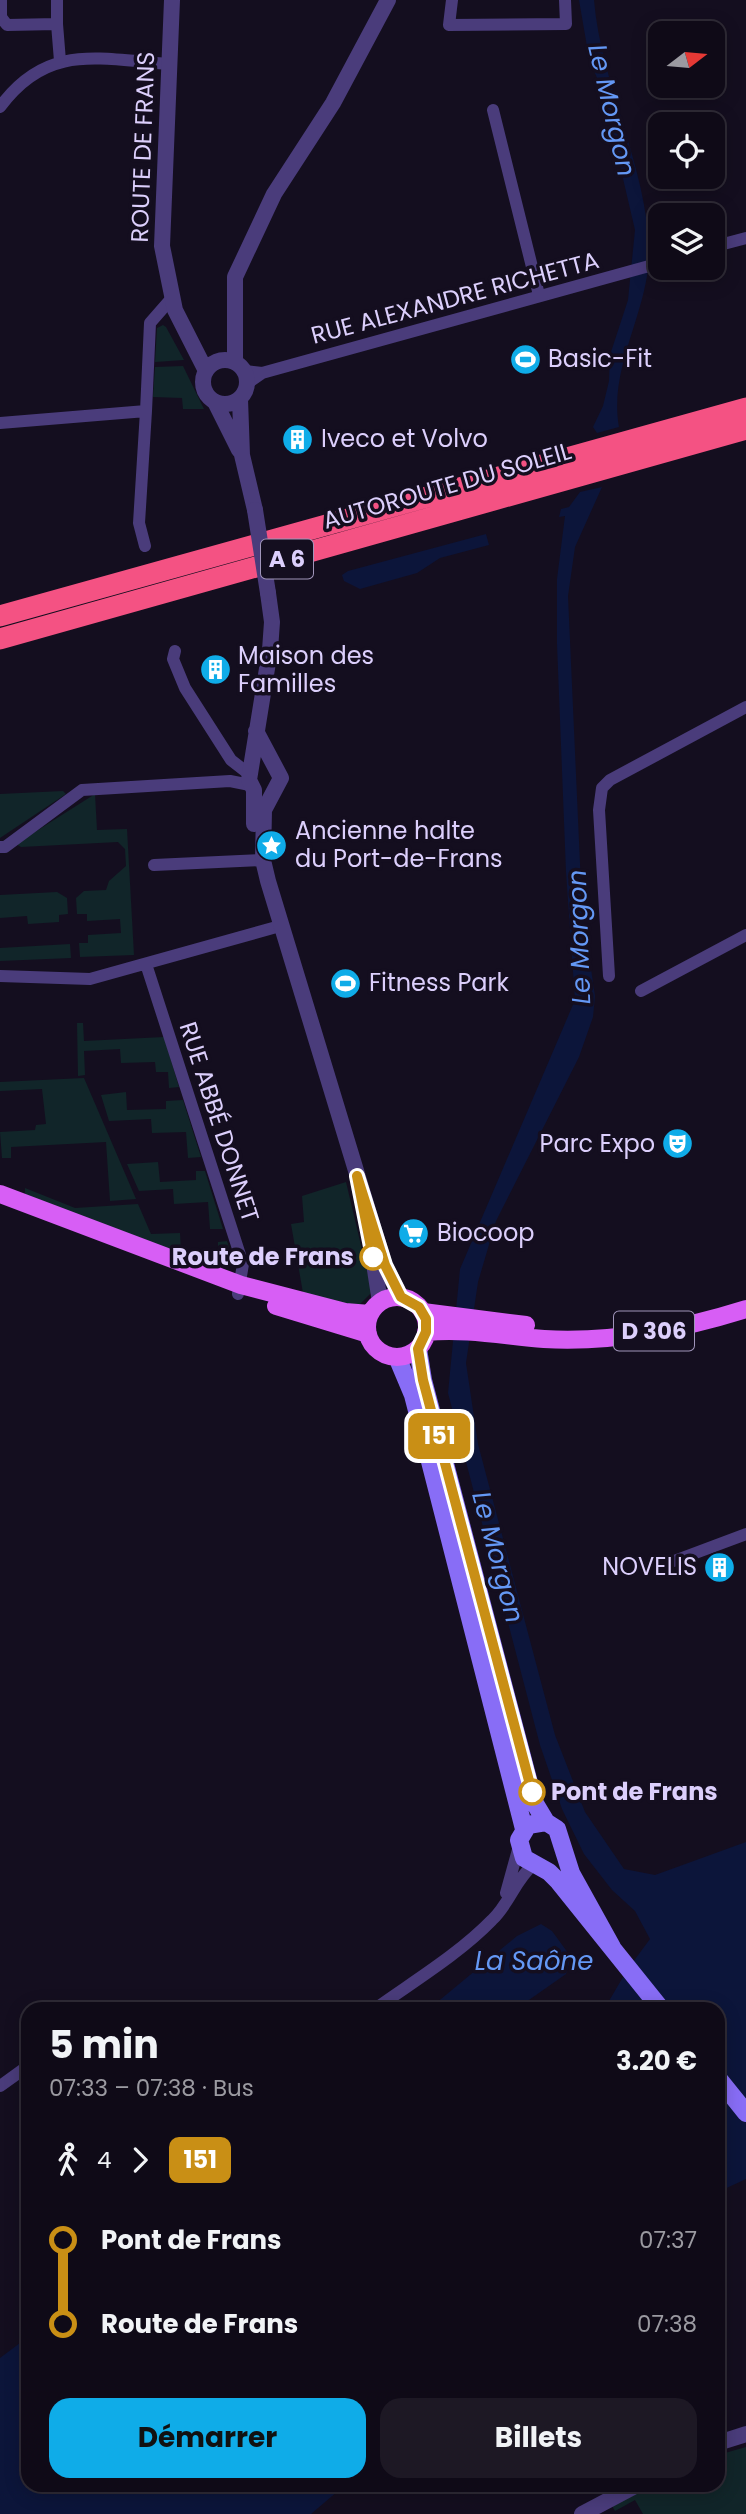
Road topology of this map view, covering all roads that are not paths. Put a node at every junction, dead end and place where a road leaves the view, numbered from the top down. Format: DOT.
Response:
graph roads {
  1 [pos="1,0"];
  2 [pos="57,0"];
  3 [pos="172,0"];
  4 [pos="388,0"];
  5 [pos="452,0"];
  6 [pos="565,0"];
  7 [pos="57,24"];
  8 [pos="60,61"];
  9 [pos="168,64"];
  10 [pos="0,107"];
  11 [pos="492,110"];
  12 [pos="746,237"];
  13 [pos="725,243"];
  14 [pos="648,266"];
  15 [pos="540,295"];
  16 [pos="167,305"];
  17 [pos="206,371"];
  18 [pos="242,372"];
  19 [pos="240,399"];
  20 [pos="215,402"];
  21 [pos="746,408"];
  22 [pos="146,411"];
  23 [pos="0,423"];
  24 [pos="746,429"];
  25 [pos="242,455"];
  26 [pos="145,546"];
  27 [pos="0,616"];
  28 [pos="0,639"];
  29 [pos="175,651"];
  30 [pos="746,707"];
  31 [pos="257,731"];
  32 [pos="272,764"];
  33 [pos="252,779"];
  34 [pos="271,793"];
  35 [pos="0,847"];
  36 [pos="263,860"];
  37 [pos="154,865"];
  38 [pos="280,926"];
  39 [pos="746,935"];
  40 [pos="146,964"];
  41 [pos="0,976"];
  42 [pos="609,976"];
  43 [pos="641,990"];
  44 [pos="357,1176"];
  45 [pos="0,1194"];
  46 [pos="0,1205"];
  47 [pos="239,1290"];
  48 [pos="401,1297"];
  49 [pos="375,1308"];
  50 [pos="746,1309"];
  51 [pos="423,1312"];
  52 [pos="448,1323"];
  53 [pos="426,1332"];
  54 [pos="368,1334"];
  55 [pos="418,1349"];
  56 [pos="397,1357"];
  57 [pos="746,1534"];
  58 [pos="674,1561"];
  59 [pos="546,1822"];
  60 [pos="522,1837"];
  61 [pos="562,1848"];
  62 [pos="537,1865"];
  63 [pos="505,1904"];
  64 [pos="612,1947"];
  65 [pos="384,2002"];
  66 [pos="655,2002"];
  67 [pos="21,2071"];
  68 [pos="0,2086"];
  69 [pos="725,2087"];
  70 [pos="746,2113"];
  71 [pos="746,2434"];
  72 [pos="725,2441"];
  73 [pos="746,2444"];
  74 [pos="725,2450"];
  75 [pos="624,2492"];
  76 [pos="582,2514"];
  1 -- 7 [label="street"];
  2 -- 7 [label="street"];
  3 -- 9 [label="street, ROUTE DE FRANS"];
  4 -- 18 [label="street"];
  5 -- 6 [label="street"];
  7 -- 8 [label="street"];
  8 -- 9 [label="street"];
  8 -- 10 [label="street"];
  9 -- 16 [label="street, ROUTE DE FRANS"];
  11 -- 15 [label="street"];
  12 -- 13 [label="street"];
  14 -- 15 [label="street, RUE ALEXANDRE RICHETTA"];
  15 -- 18 [label="street, RUE ALEXANDRE RICHETTA"];
  16 -- 17 [label="street, ROUTE DE FRANS"];
  16 -- 22 [label="street"];
  17 -- 18 [label="street"];
  17 -- 20 [label="street"];
  18 -- 19 [label="street"];
  19 -- 20 [label="street"];
  19 -- 25 [label="street"];
  20 -- 25 [label="street"];
  21 -- 27 [label="highway, AUTOROUTE DU SOLEIL / A 6"];
  22 -- 23 [label="street"];
  22 -- 26 [label="street"];
  24 -- 28 [label="highway, AUTOROUTE DU SOLEIL / A 6"];
  25 -- 31 [label="street, bridge"];
  29 -- 33 [label="street"];
  30 -- 42 [label="street"];
  31 -- 32 [label="street"];
  31 -- 33 [label="street"];
  32 -- 33 [label="street"];
  32 -- 34 [label="street"];
  33 -- 34 [label="street"];
  33 -- 35 [label="street"];
  33 -- 36 [label="street"];
  34 -- 36 [label="street"];
  36 -- 37 [label="street"];
  36 -- 38 [label="street"];
  38 -- 40 [label="street"];
  38 -- 44 [label="street"];
  39 -- 43 [label="street"];
  40 -- 41 [label="street"];
  40 -- 47 [label="street, RUE ABBÉ DONNET"];
  44 -- 48 [label="street"];
  44 -- 49 [label="street"];
  45 -- 47 [label="main road"];
  46 -- 47 [label="main road"];
  47 -- 49 [label="main road"];
  47 -- 54 [label="main road"];
  48 -- 49 [label="main road"];
  48 -- 51 [label="main road"];
  49 -- 54 [label="main road"];
  50 -- 52 [label="main road, D 306"];
  51 -- 52 [label="main road, D 306"];
  51 -- 53 [label="main road"];
  52 -- 53 [label="main road, D 306"];
  53 -- 55 [label="main road"];
  54 -- 56 [label="main road"];
  55 -- 56 [label="main road"];
  55 -- 59 [label="main road"];
  56 -- 60 [label="main road"];
  57 -- 58 [label="street"];
  59 -- 60 [label="main road"];
  59 -- 61 [label="main road"];
  60 -- 62 [label="main road"];
  60 -- 63 [label="street"];
  61 -- 62 [label="main road"];
  61 -- 64 [label="main road"];
  62 -- 63 [label="street"];
  62 -- 64 [label="main road"];
  63 -- 65 [label="street"];
  64 -- 66 [label="main road"];
  67 -- 68 [label="street"];
  69 -- 70 [label="main road"];
  71 -- 72 [label="street"];
  73 -- 74 [label="street"];
  75 -- 76 [label="street"];
}
